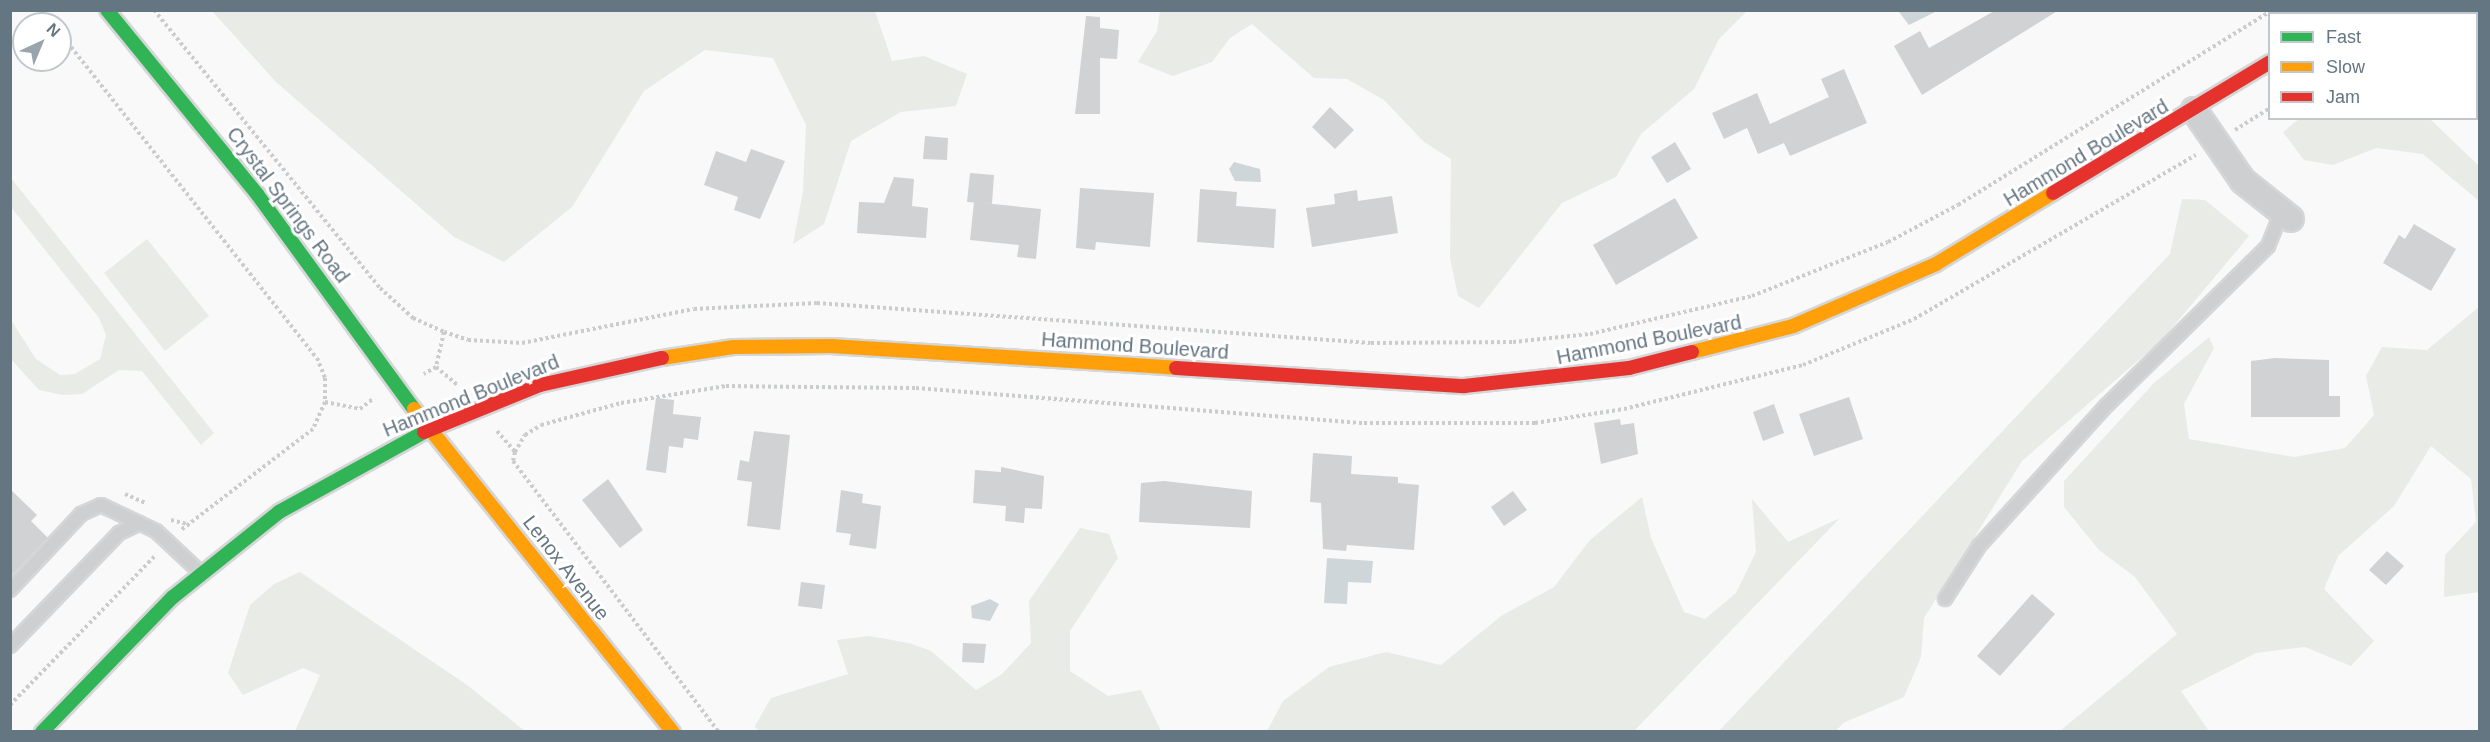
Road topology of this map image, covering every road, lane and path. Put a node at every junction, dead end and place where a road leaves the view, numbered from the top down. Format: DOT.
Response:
graph roads {
  1 [pos="108,10"];
  2 [pos="2268,13"];
  3 [pos="72,48"];
  4 [pos="2268,63"];
  5 [pos="2194,110"];
  6 [pos="2286,215"];
  7 [pos="444,332"];
  8 [pos="325,402"];
  9 [pos="429,429"];
  10 [pos="515,452"];
  11 [pos="140,523"];
  12 [pos="202,574"];
  13 [pos="10,590"];
  14 [pos="1945,599"];
  15 [pos="10,646"];
  16 [pos="42,732"];
  17 [pos="673,732"];
  18 [pos="719,732"];
  1 -- 9 [label="street, Crystal Springs Road"];
  2 -- 7 [label="path"];
  3 -- 8 [label="path"];
  4 -- 5 [label="street, Hammond Boulevard"];
  5 -- 6 [label="street"];
  5 -- 9 [label="street, Hammond Boulevard"];
  6 -- 14 [label="lane"];
  9 -- 12 [label="street, Hammond Boulevard"];
  9 -- 17 [label="street, Lenox Avenue"];
  10 -- 18 [label="path"];
  11 -- 12 [label="lane"];
  11 -- 13 [label="lane"];
  11 -- 15 [label="lane"];
  12 -- 16 [label="street, Hammond Boulevard"];
}
